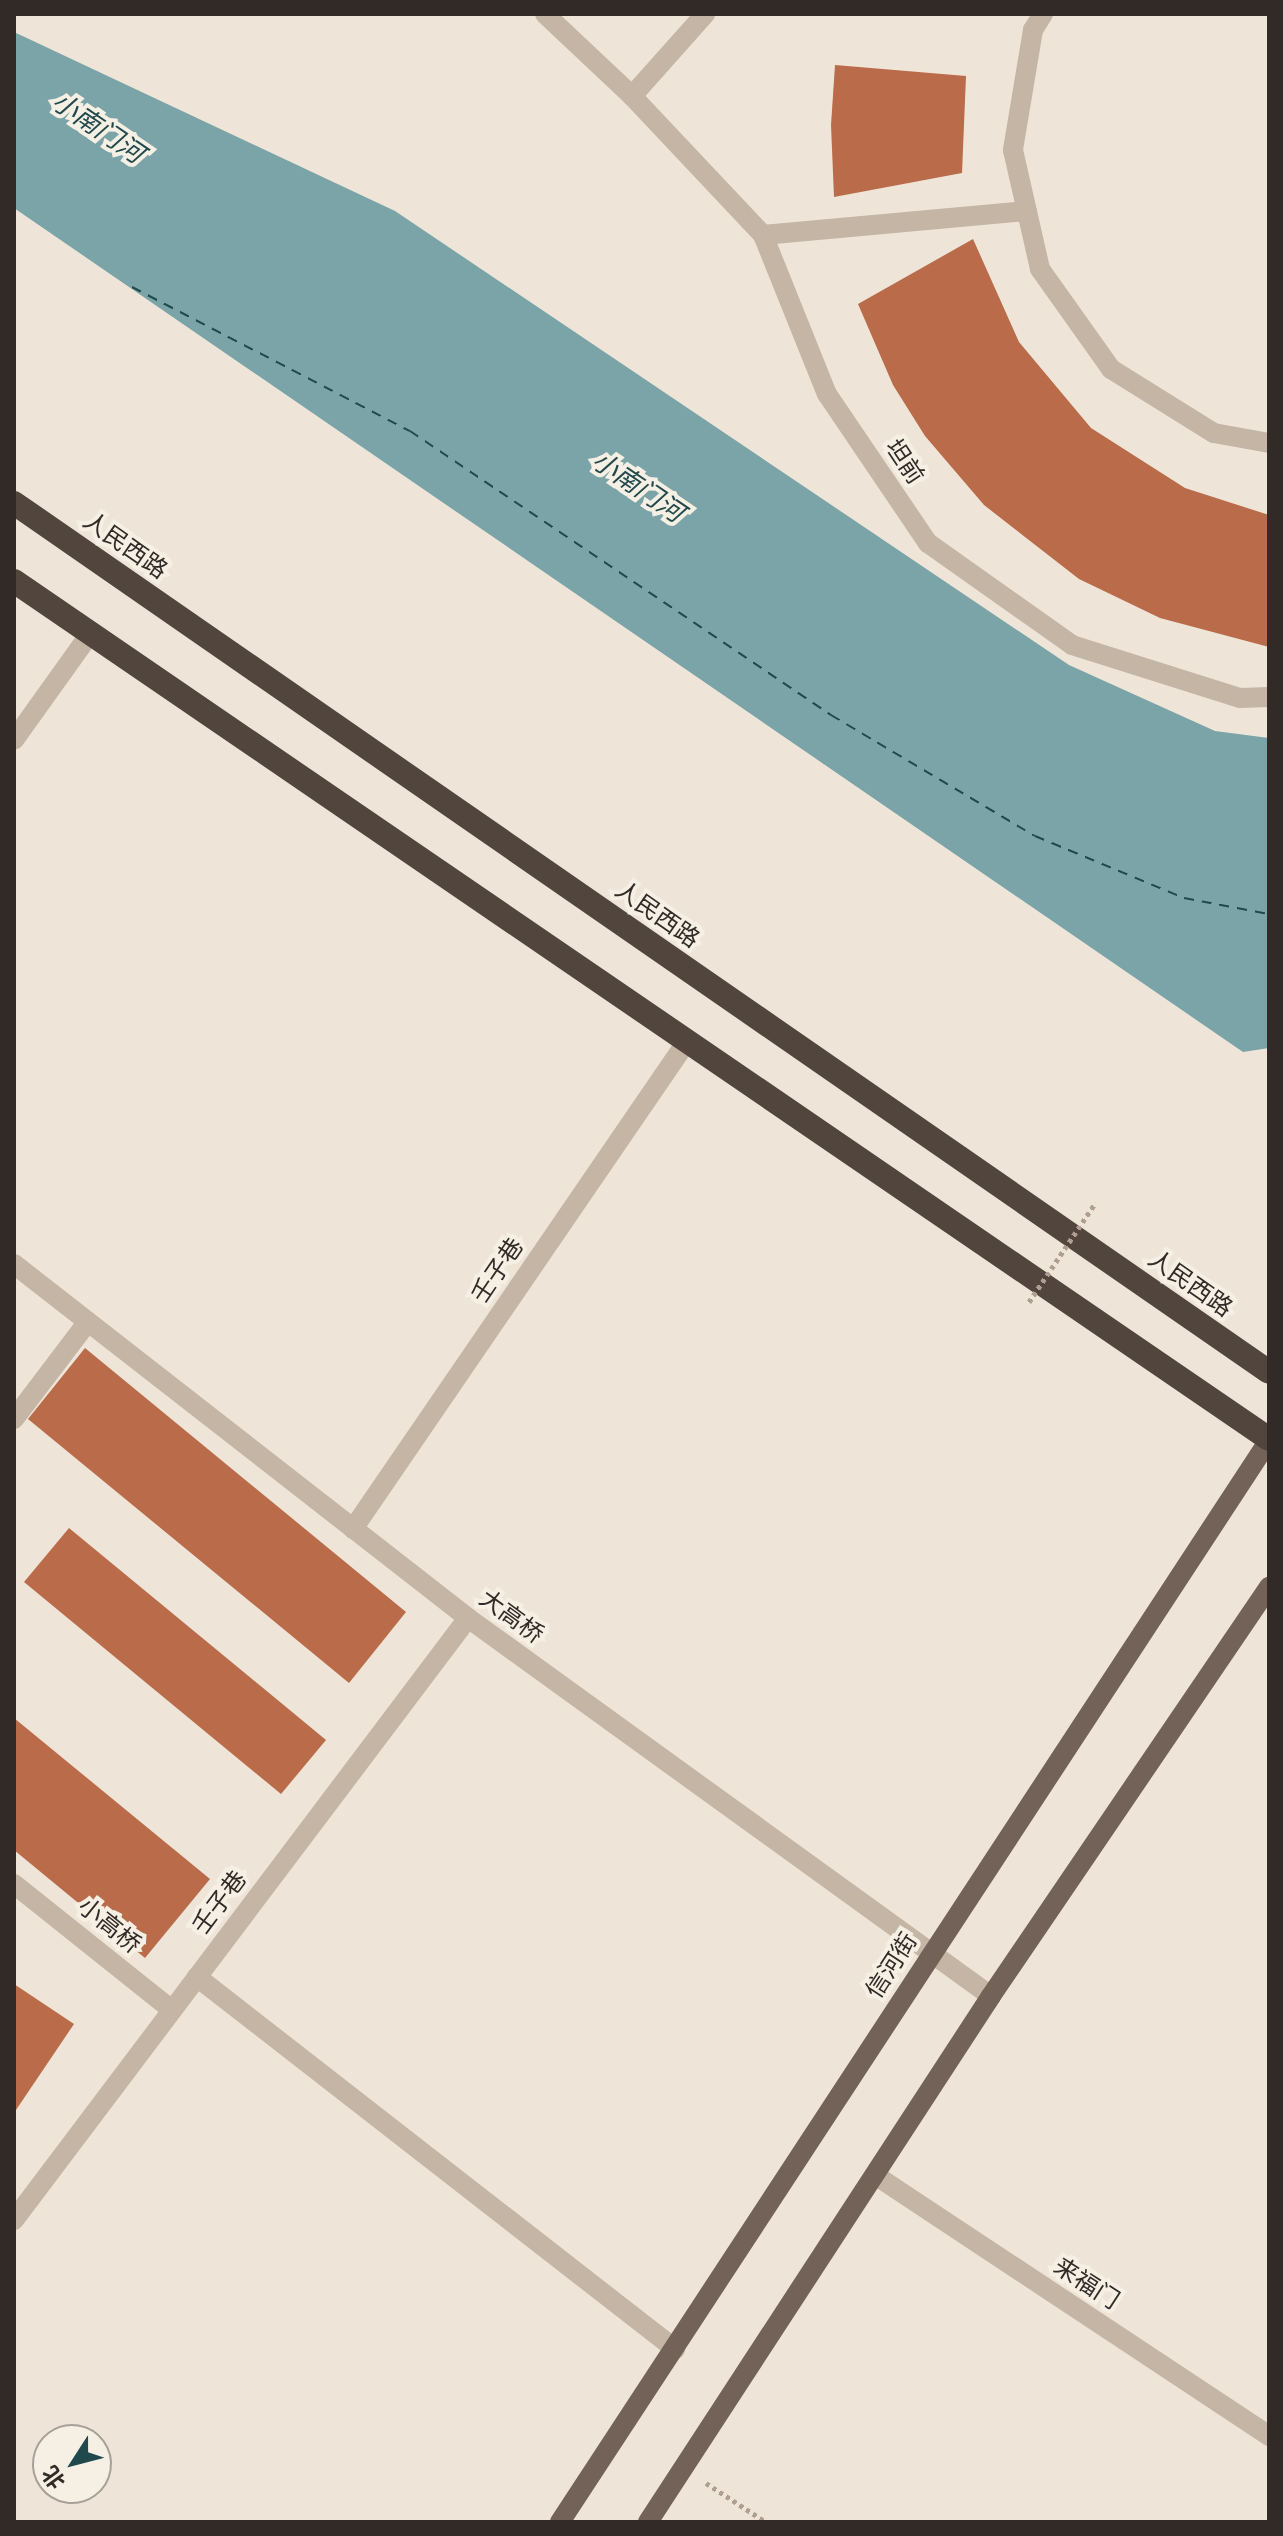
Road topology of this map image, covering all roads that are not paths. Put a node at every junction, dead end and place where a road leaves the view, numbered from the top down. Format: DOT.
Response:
graph roads {
  1 [pos="545,14"];
  2 [pos="705,14"];
  3 [pos="1043,14"];
  4 [pos="632,96"];
  5 [pos="1027,211"];
  6 [pos="763,235"];
  7 [pos="1269,443"];
  8 [pos="14,503"];
  9 [pos="14,581"];
  10 [pos="90,634"];
  11 [pos="1269,697"];
  12 [pos="14,740"];
  13 [pos="687,1041"];
  14 [pos="14,1264"];
  15 [pos="87,1323"];
  16 [pos="1269,1372"];
  17 [pos="14,1419"];
  18 [pos="1269,1439"];
  19 [pos="353,1529"];
  20 [pos="1269,1587"];
  21 [pos="468,1618"];
  22 [pos="14,1884"];
  23 [pos="932,1953"];
  24 [pos="197,1977"];
  25 [pos="991,1996"];
  26 [pos="172,2010"];
  27 [pos="875,2175"];
  28 [pos="14,2220"];
  29 [pos="675,2349"];
  30 [pos="1269,2436"];
  31 [pos="560,2522"];
  32 [pos="648,2522"];
  1 -- 4 [label="street, 坦前"];
  2 -- 4 [label="street"];
  3 -- 5 [label="street"];
  4 -- 6 [label="street, 坦前"];
  5 -- 6 [label="street"];
  5 -- 7 [label="street"];
  6 -- 11 [label="street, 坦前"];
  8 -- 16 [label="highway, 人民西路"];
  9 -- 10 [label="highway"];
  10 -- 12 [label="street"];
  10 -- 13 [label="highway"];
  13 -- 18 [label="highway"];
  13 -- 19 [label="street, 壬子巷"];
  14 -- 15 [label="street, 大高桥"];
  15 -- 17 [label="street"];
  15 -- 19 [label="street, 大高桥"];
  18 -- 23 [label="main road, 信河街"];
  19 -- 21 [label="street, 大高桥"];
  20 -- 25 [label="main road"];
  21 -- 23 [label="street, 大高桥"];
  21 -- 24 [label="street, 壬子巷"];
  22 -- 26 [label="street, 小高桥"];
  23 -- 25 [label="street, 大高桥"];
  23 -- 29 [label="main road, 信河街"];
  24 -- 26 [label="street, 壬子巷"];
  24 -- 29 [label="street"];
  25 -- 27 [label="main road"];
  26 -- 28 [label="street, 壬子巷"];
  27 -- 30 [label="street, 来福门"];
  27 -- 32 [label="main road"];
  29 -- 31 [label="main road, 信河街"];
}
